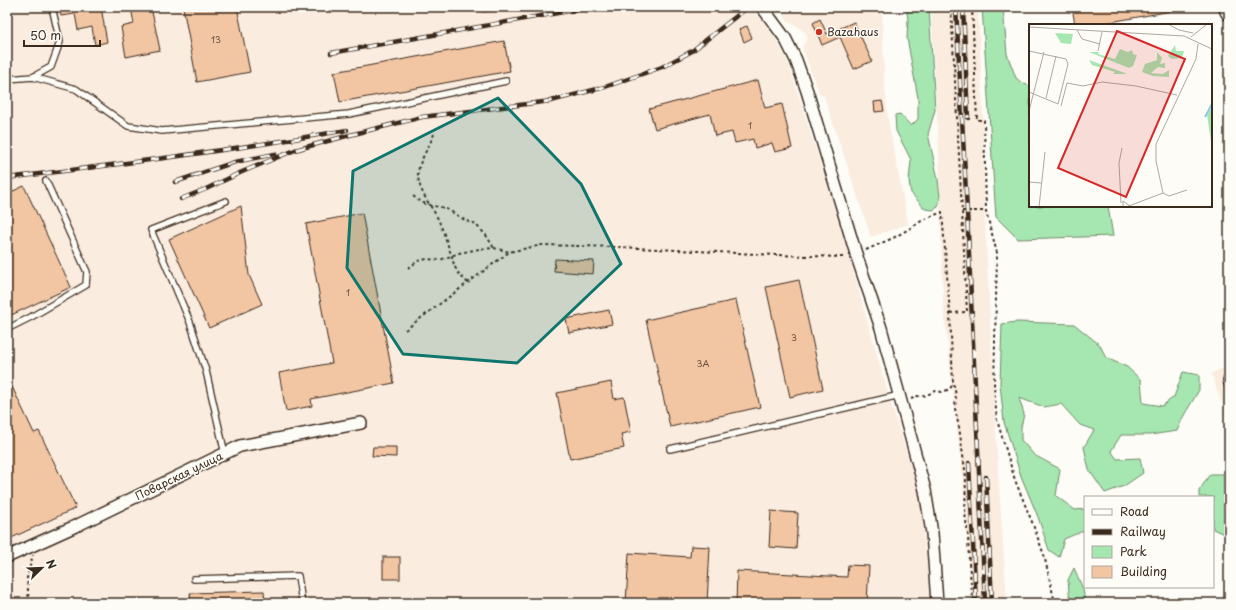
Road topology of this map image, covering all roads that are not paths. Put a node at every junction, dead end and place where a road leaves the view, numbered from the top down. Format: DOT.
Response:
graph roads {
  1 [pos="52,7"];
  2 [pos="762,7"];
  3 [pos="1227,7"];
  4 [pos="1229,12"];
  5 [pos="33,78"];
  6 [pos="7,79"];
  7 [pos="506,81"];
  8 [pos="46,181"];
  9 [pos="226,201"];
  10 [pos="7,329"];
  11 [pos="1229,378"];
  12 [pos="1229,389"];
  13 [pos="904,397"];
  14 [pos="361,423"];
  15 [pos="670,449"];
  16 [pos="225,454"];
  17 [pos="7,557"];
  18 [pos="194,579"];
  19 [pos="302,603"];
  20 [pos="937,603"];
  1 -- 5 [label="lane"];
  2 -- 13 [label="street"];
  3 -- 4 [label="main road"];
  5 -- 6 [label="lane"];
  5 -- 7 [label="lane"];
  8 -- 10 [label="lane"];
  9 -- 16 [label="lane"];
  11 -- 12 [label="lane"];
  13 -- 15 [label="lane"];
  13 -- 20 [label="street"];
  14 -- 16 [label="street, Поварская улица"];
  16 -- 17 [label="street, Поварская улица"];
  18 -- 19 [label="lane"];
}
